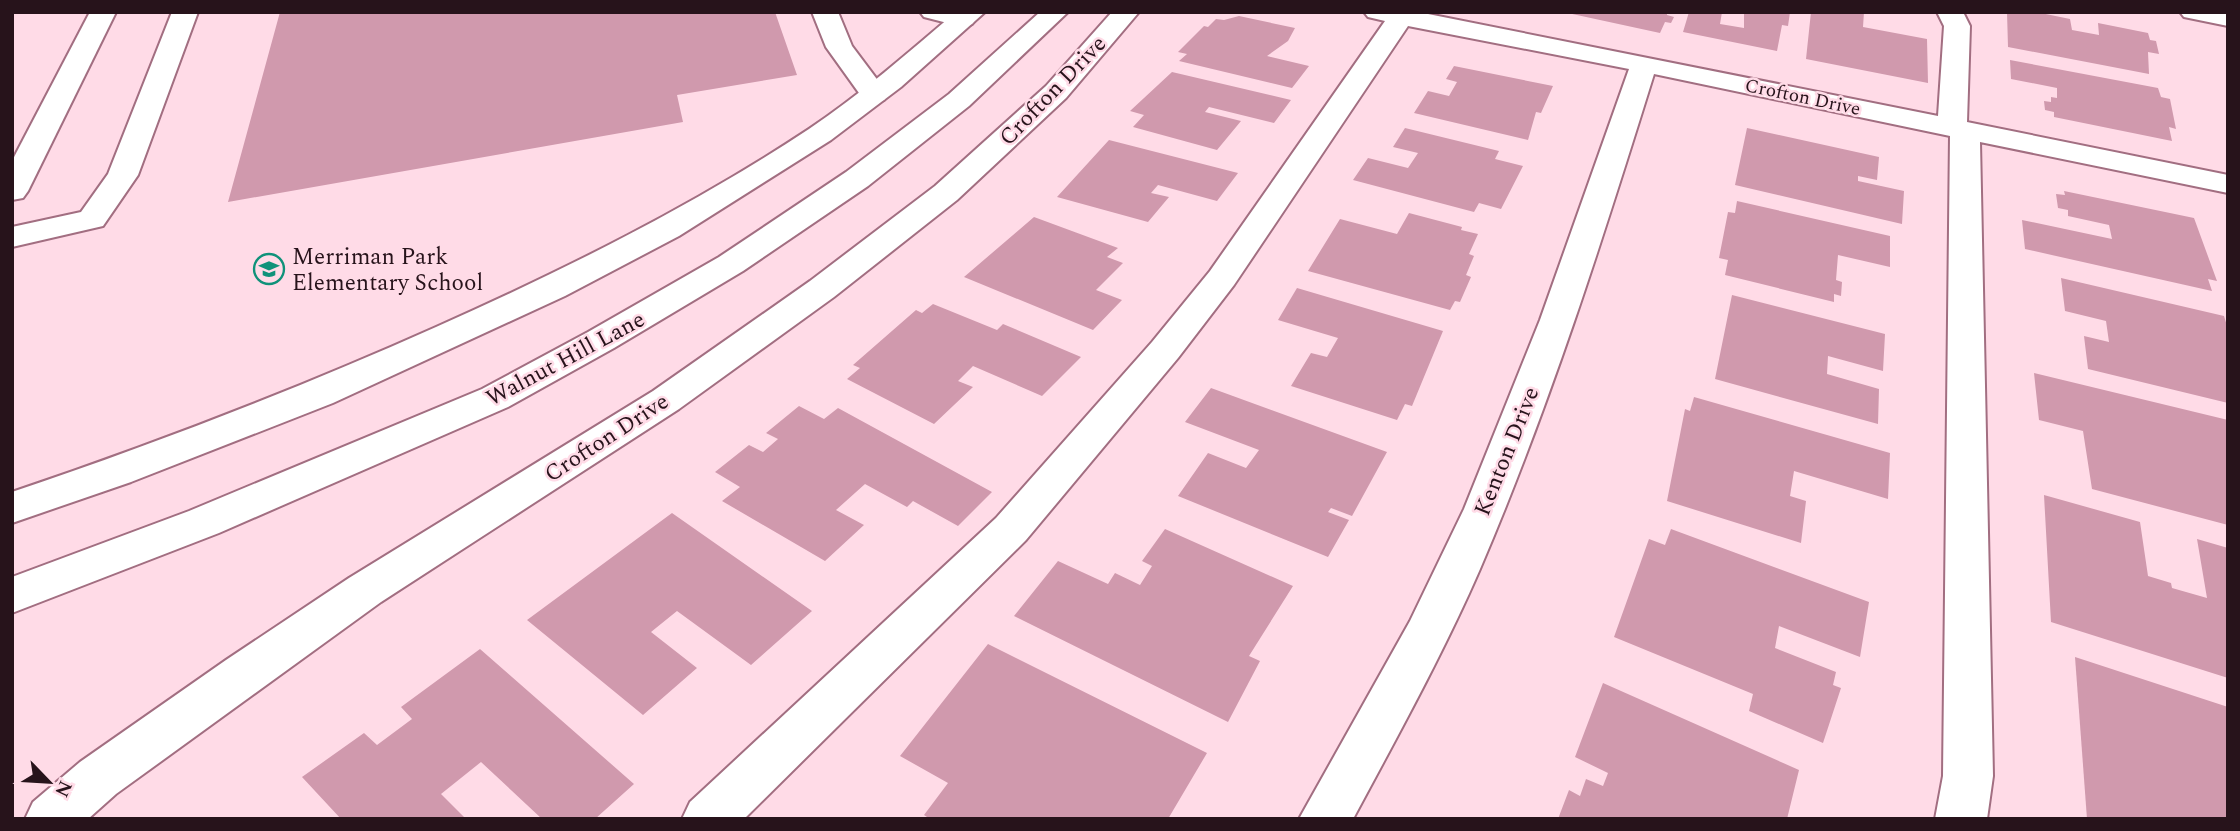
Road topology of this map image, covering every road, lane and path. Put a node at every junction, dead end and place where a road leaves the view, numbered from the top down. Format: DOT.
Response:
graph roads {
  1 [pos="103,12"];
  2 [pos="184,12"];
  3 [pos="825,12"];
  4 [pos="1055,12"];
  5 [pos="1126,12"];
  6 [pos="1951,12"];
  7 [pos="2193,12"];
  8 [pos="2225,12"];
  9 [pos="956,15"];
  10 [pos="1389,15"];
  11 [pos="2228,18"];
  12 [pos="1644,64"];
  13 [pos="873,93"];
  14 [pos="1959,129"];
  15 [pos="2228,184"];
  16 [pos="12,191"];
  17 [pos="12,237"];
  18 [pos="12,508"];
  19 [pos="12,595"];
  20 [pos="51,819"];
  21 [pos="708,819"];
  22 [pos="1325,819"];
  23 [pos="1961,819"];
  1 -- 16 [label="street"];
  2 -- 17 [label="street"];
  3 -- 13 [label="street"];
  4 -- 19 [label="street, Walnut Hill Lane"];
  5 -- 20 [label="street, Crofton Drive"];
  6 -- 14 [label="street"];
  7 -- 11 [label="street"];
  8 -- 11 [label="street"];
  9 -- 13 [label="street"];
  10 -- 12 [label="street, Crofton Drive"];
  10 -- 21 [label="street"];
  12 -- 14 [label="street, Crofton Drive"];
  12 -- 22 [label="street, Kenton Drive"];
  13 -- 18 [label="street"];
  14 -- 15 [label="street, Crofton Drive"];
  14 -- 23 [label="street"];
}
